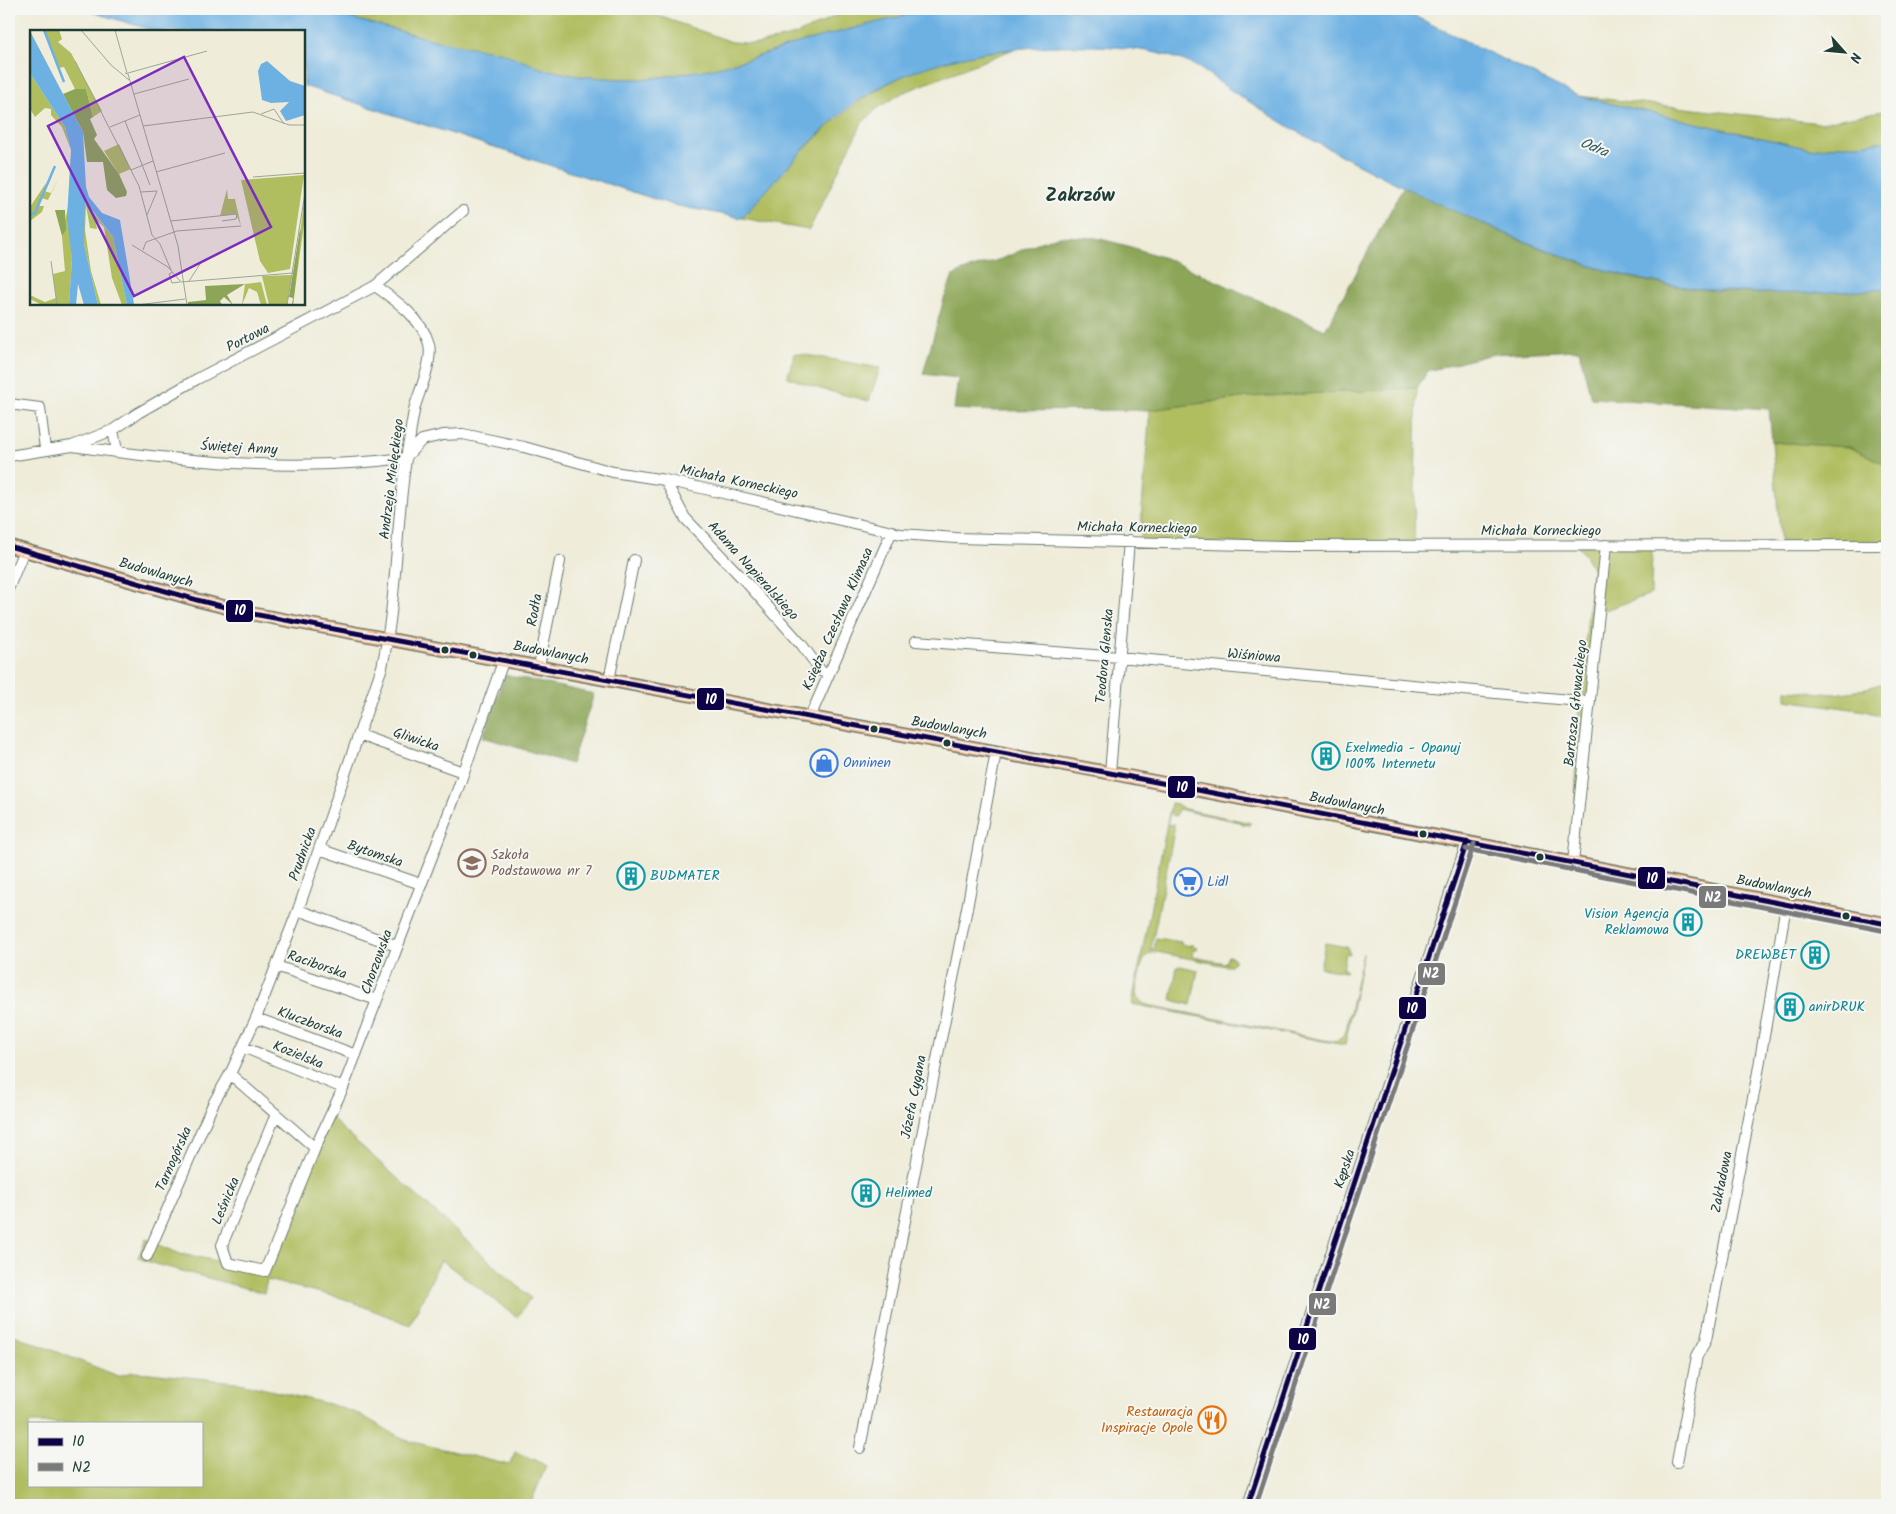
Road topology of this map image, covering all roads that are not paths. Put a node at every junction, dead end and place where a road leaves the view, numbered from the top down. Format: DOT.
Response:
graph roads {
  1 [pos="463,211"];
  2 [pos="375,286"];
  3 [pos="9,404"];
  4 [pos="113,430"];
  5 [pos="72,446"];
  6 [pos="45,449"];
  7 [pos="117,451"];
  8 [pos="9,456"];
  9 [pos="406,458"];
  10 [pos="665,480"];
  11 [pos="892,531"];
  12 [pos="1129,541"];
  13 [pos="1606,545"];
  14 [pos="1887,545"];
  15 [pos="9,546"];
  16 [pos="24,550"];
  17 [pos="634,560"];
  18 [pos="560,561"];
  19 [pos="9,587"];
  20 [pos="388,639"];
  21 [pos="916,641"];
  22 [pos="1119,657"];
  23 [pos="504,659"];
  24 [pos="539,666"];
  25 [pos="828,674"];
  26 [pos="609,680"];
  27 [pos="1590,702"];
  28 [pos="810,717"];
  29 [pos="359,735"];
  30 [pos="996,752"];
  31 [pos="463,772"];
  32 [pos="1110,773"];
  33 [pos="1467,842"];
  34 [pos="319,849"];
  35 [pos="1573,864"];
  36 [pos="421,884"];
  37 [pos="1786,904"];
  38 [pos="298,910"];
  39 [pos="1887,924"];
  40 [pos="397,946"];
  41 [pos="276,966"];
  42 [pos="378,1000"];
  43 [pos="256,1018"];
  44 [pos="243,1047"];
  45 [pos="356,1055"];
  46 [pos="230,1074"];
  47 [pos="343,1088"];
  48 [pos="276,1114"];
  49 [pos="315,1148"];
  50 [pos="146,1256"];
  51 [pos="266,1270"];
  52 [pos="860,1448"];
  53 [pos="1678,1462"];
  54 [pos="1248,1505"];
  1 -- 2 [label="street, Portowa"];
  2 -- 4 [label="street, Portowa"];
  2 -- 9 [label="street, Andrzeja Mielęckiego"];
  3 -- 6 [label="street"];
  4 -- 5 [label="street, Świętej Anny"];
  4 -- 7 [label="street"];
  5 -- 6 [label="street, Świętej Anny"];
  5 -- 7 [label="street, Świętej Anny"];
  6 -- 8 [label="street, Świętej Anny"];
  7 -- 9 [label="street, Świętej Anny"];
  9 -- 10 [label="street, Michała Korneckiego"];
  9 -- 20 [label="street, Andrzeja Mielęckiego"];
  10 -- 11 [label="street, Michała Korneckiego"];
  10 -- 25 [label="street, Adama Napieralskiego"];
  11 -- 12 [label="street, Michała Korneckiego"];
  11 -- 25 [label="street, Księdza Czesława Klimasa"];
  12 -- 13 [label="street, Michała Korneckiego"];
  12 -- 22 [label="street, Teodora Glenska"];
  13 -- 14 [label="street, Michała Korneckiego"];
  13 -- 27 [label="street, Bartosza Głowackiego"];
  15 -- 16 [label="main road, Budowlanych"];
  16 -- 19 [label="street"];
  16 -- 20 [label="main road, Budowlanych"];
  17 -- 26 [label="street"];
  18 -- 24 [label="street, Rodła"];
  20 -- 23 [label="main road, Budowlanych"];
  20 -- 29 [label="street, Prudnicka"];
  21 -- 22 [label="street, Wiśniowa"];
  22 -- 27 [label="street, Wiśniowa"];
  22 -- 32 [label="street, Teodora Glenska"];
  23 -- 24 [label="main road, Budowlanych"];
  23 -- 31 [label="street, Chorzowska"];
  24 -- 26 [label="main road, Budowlanych"];
  25 -- 28 [label="street, Księdza Czesława Klimasa"];
  26 -- 28 [label="main road, Budowlanych"];
  27 -- 35 [label="street, Bartosza Głowackiego"];
  28 -- 30 [label="main road, Budowlanych"];
  29 -- 31 [label="street, Gliwicka"];
  29 -- 34 [label="street, Prudnicka"];
  30 -- 32 [label="main road, Budowlanych"];
  30 -- 52 [label="street, Józefa Cygana"];
  31 -- 36 [label="street, Chorzowska"];
  32 -- 33 [label="main road, Budowlanych"];
  33 -- 35 [label="main road, Budowlanych"];
  33 -- 54 [label="street, Kępska"];
  34 -- 36 [label="street, Bytomska"];
  34 -- 38 [label="street, Prudnicka"];
  35 -- 37 [label="main road, Budowlanych"];
  36 -- 40 [label="street, Chorzowska"];
  37 -- 39 [label="main road, Budowlanych"];
  37 -- 53 [label="street, Zakładowa"];
  38 -- 40 [label="street"];
  38 -- 41 [label="street, Prudnicka"];
  40 -- 42 [label="street, Chorzowska"];
  41 -- 42 [label="street, Raciborska"];
  41 -- 43 [label="street, Prudnicka"];
  42 -- 45 [label="street, Chorzowska"];
  43 -- 44 [label="street, Prudnicka"];
  43 -- 45 [label="street, Kluczborska"];
  44 -- 46 [label="street, Prudnicka"];
  44 -- 47 [label="street, Kozielska"];
  45 -- 47 [label="street, Chorzowska"];
  46 -- 48 [label="street"];
  46 -- 50 [label="street, Tarnogórska"];
  47 -- 49 [label="street, Chorzowska"];
  48 -- 49 [label="street"];
  48 -- 51 [label="street, Leśnicka"];
  49 -- 51 [label="street, Chorzowska"];
}
